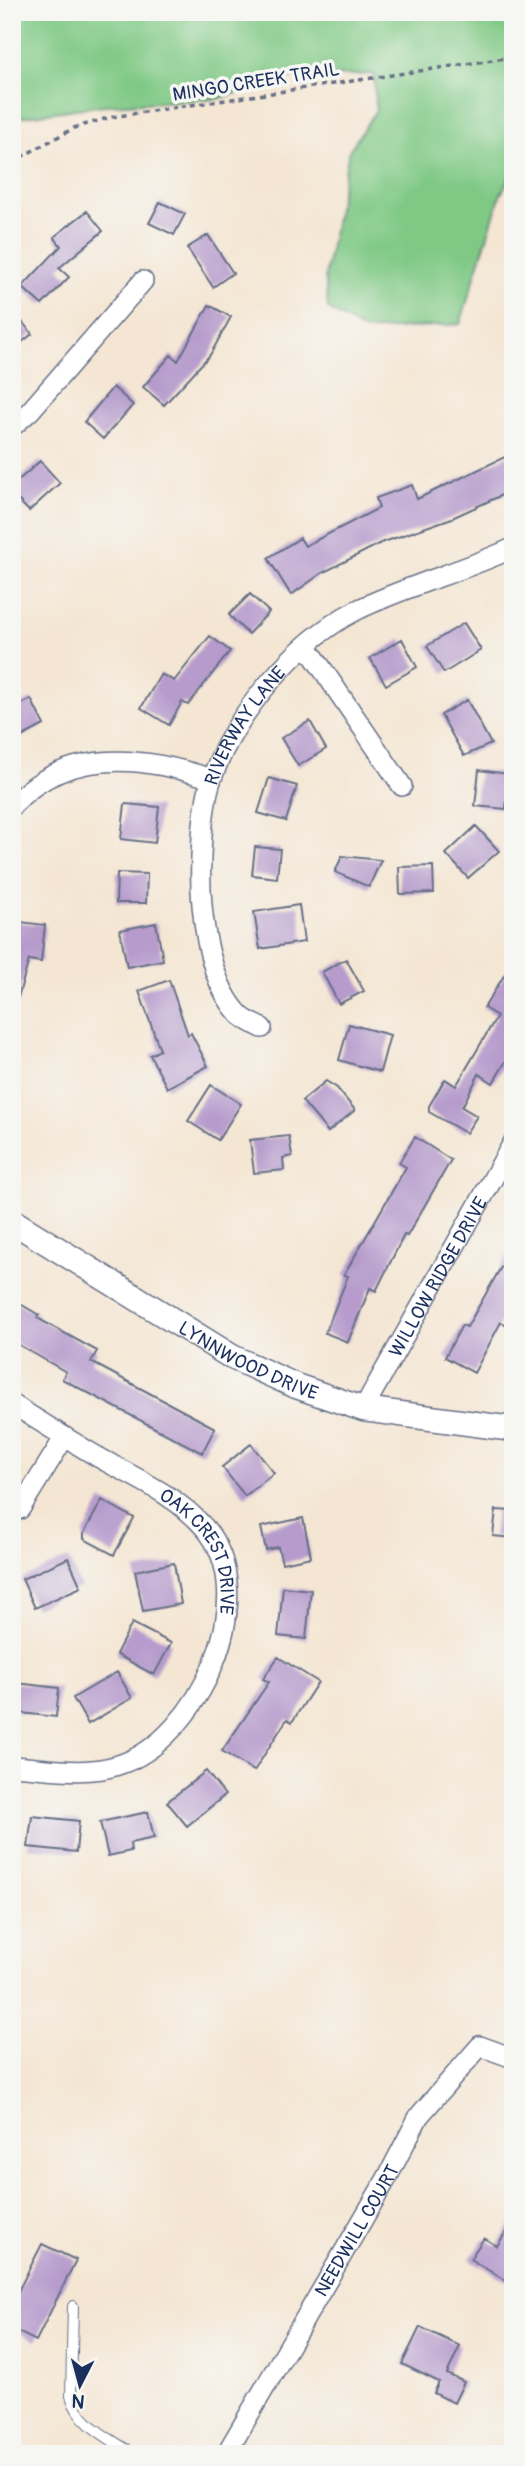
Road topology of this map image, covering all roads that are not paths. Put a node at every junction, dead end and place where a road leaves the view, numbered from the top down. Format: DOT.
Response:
graph roads {
  1 [pos="143,281"];
  2 [pos="12,427"];
  3 [pos="513,548"];
  4 [pos="306,645"];
  5 [pos="211,779"];
  6 [pos="402,786"];
  7 [pos="12,806"];
  8 [pos="262,1028"];
  9 [pos="513,1143"];
  10 [pos="12,1221"];
  11 [pos="12,1404"];
  12 [pos="363,1409"];
  13 [pos="513,1429"];
  14 [pos="64,1438"];
  15 [pos="20,1509"];
  16 [pos="12,1766"];
  17 [pos="513,2059"];
  18 [pos="73,2306"];
  19 [pos="133,2454"];
  20 [pos="226,2454"];
  1 -- 2 [label="street"];
  3 -- 4 [label="street, RIVERWAY LANE"];
  4 -- 5 [label="street, RIVERWAY LANE"];
  4 -- 6 [label="street"];
  5 -- 7 [label="street"];
  5 -- 8 [label="street, RIVERWAY LANE"];
  9 -- 12 [label="street, WILLOW RIDGE DRIVE"];
  10 -- 12 [label="street, LYNNWOOD DRIVE"];
  11 -- 14 [label="street, OAK CREST DRIVE"];
  12 -- 13 [label="street, LYNNWOOD DRIVE"];
  14 -- 15 [label="street"];
  14 -- 16 [label="street, OAK CREST DRIVE"];
  17 -- 20 [label="street, NEEDWILL COURT"];
  18 -- 19 [label="lane"];
}
